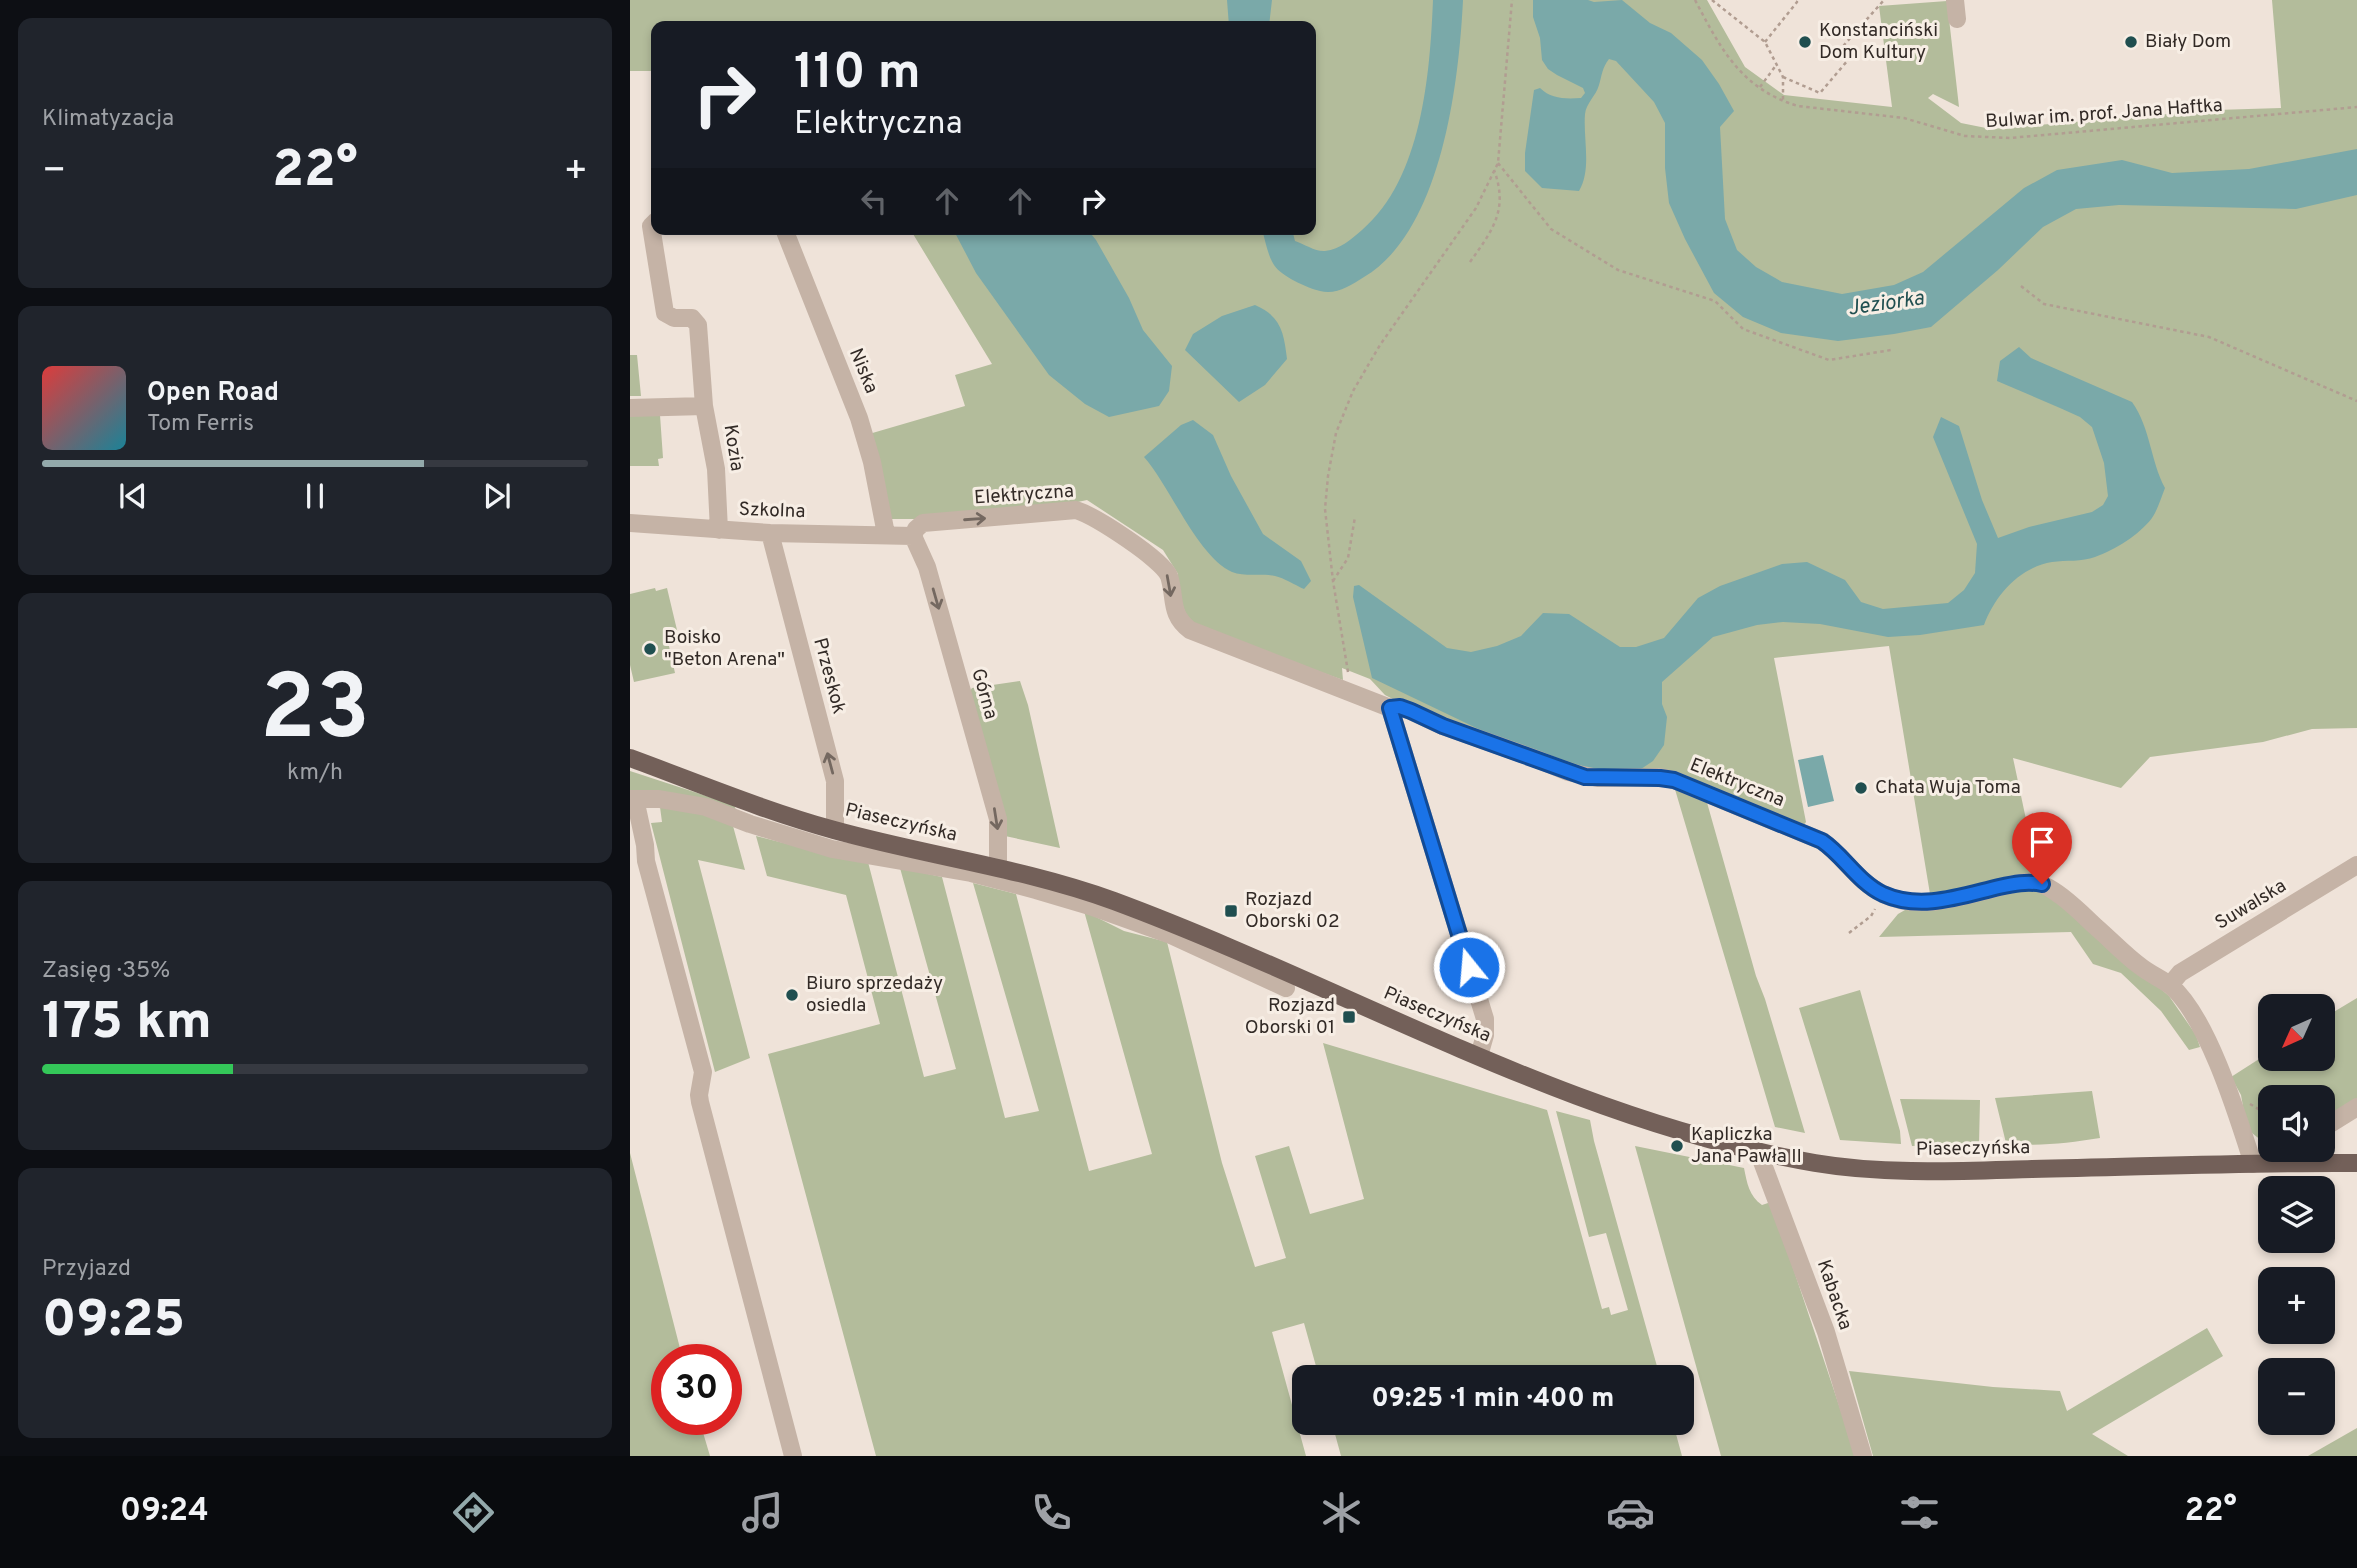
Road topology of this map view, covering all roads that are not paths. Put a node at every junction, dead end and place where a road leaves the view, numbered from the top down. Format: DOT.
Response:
graph roads {
  1 [pos="1955,0"];
  2 [pos="1957,19"];
  3 [pos="652,235"];
  4 [pos="786,235"];
  5 [pos="704,406"];
  6 [pos="630,408"];
  7 [pos="630,523"];
  8 [pos="719,530"];
  9 [pos="770,533"];
  10 [pos="886,534"];
  11 [pos="913,536"];
  12 [pos="1390,708"];
  13 [pos="630,758"];
  14 [pos="633,799"];
  15 [pos="835,830"];
  16 [pos="2357,865"];
  17 [pos="998,867"];
  18 [pos="2170,985"];
  19 [pos="1286,988"];
  20 [pos="1479,1056"];
  21 [pos="2357,1107"];
  22 [pos="2335,1121"];
  23 [pos="1758,1151"];
  24 [pos="2335,1160"];
  25 [pos="2266,1162"];
  26 [pos="2357,1163"];
  27 [pos="2253,1164"];
  28 [pos="793,1456"];
  29 [pos="1863,1456"];
  1 -- 2 [label="street"];
  3 -- 5 [label="street"];
  4 -- 10 [label="street, Niska"];
  5 -- 6 [label="street, Kozia"];
  5 -- 8 [label="street, Kozia"];
  7 -- 8 [label="street, Szkolna"];
  8 -- 9 [label="street, Szkolna"];
  9 -- 10 [label="street, Szkolna"];
  15 -- 9 [label="street, Przeskok, one-way"];
  10 -- 11 [label="street, Szkolna"];
  11 -- 12 [label="street, Elektryczna, one-way"];
  11 -- 17 [label="street, Górna, one-way"];
  12 -- 18 [label="street, Elektryczna"];
  12 -- 20 [label="street"];
  13 -- 15 [label="main road, Piaseczyńska"];
  14 -- 19 [label="street"];
  14 -- 28 [label="street"];
  15 -- 17 [label="main road, Piaseczyńska"];
  16 -- 18 [label="street, Suwalska"];
  17 -- 20 [label="main road, Piaseczyńska"];
  18 -- 27 [label="street, Elektryczna"];
  20 -- 23 [label="main road, Piaseczyńska"];
  21 -- 22 [label="street"];
  23 -- 27 [label="main road, Piaseczyńska"];
  23 -- 29 [label="street, Kabacka"];
  24 -- 26 [label="main road, Piaseczyńska"];
  25 -- 27 [label="main road, Piaseczyńska"];
}
